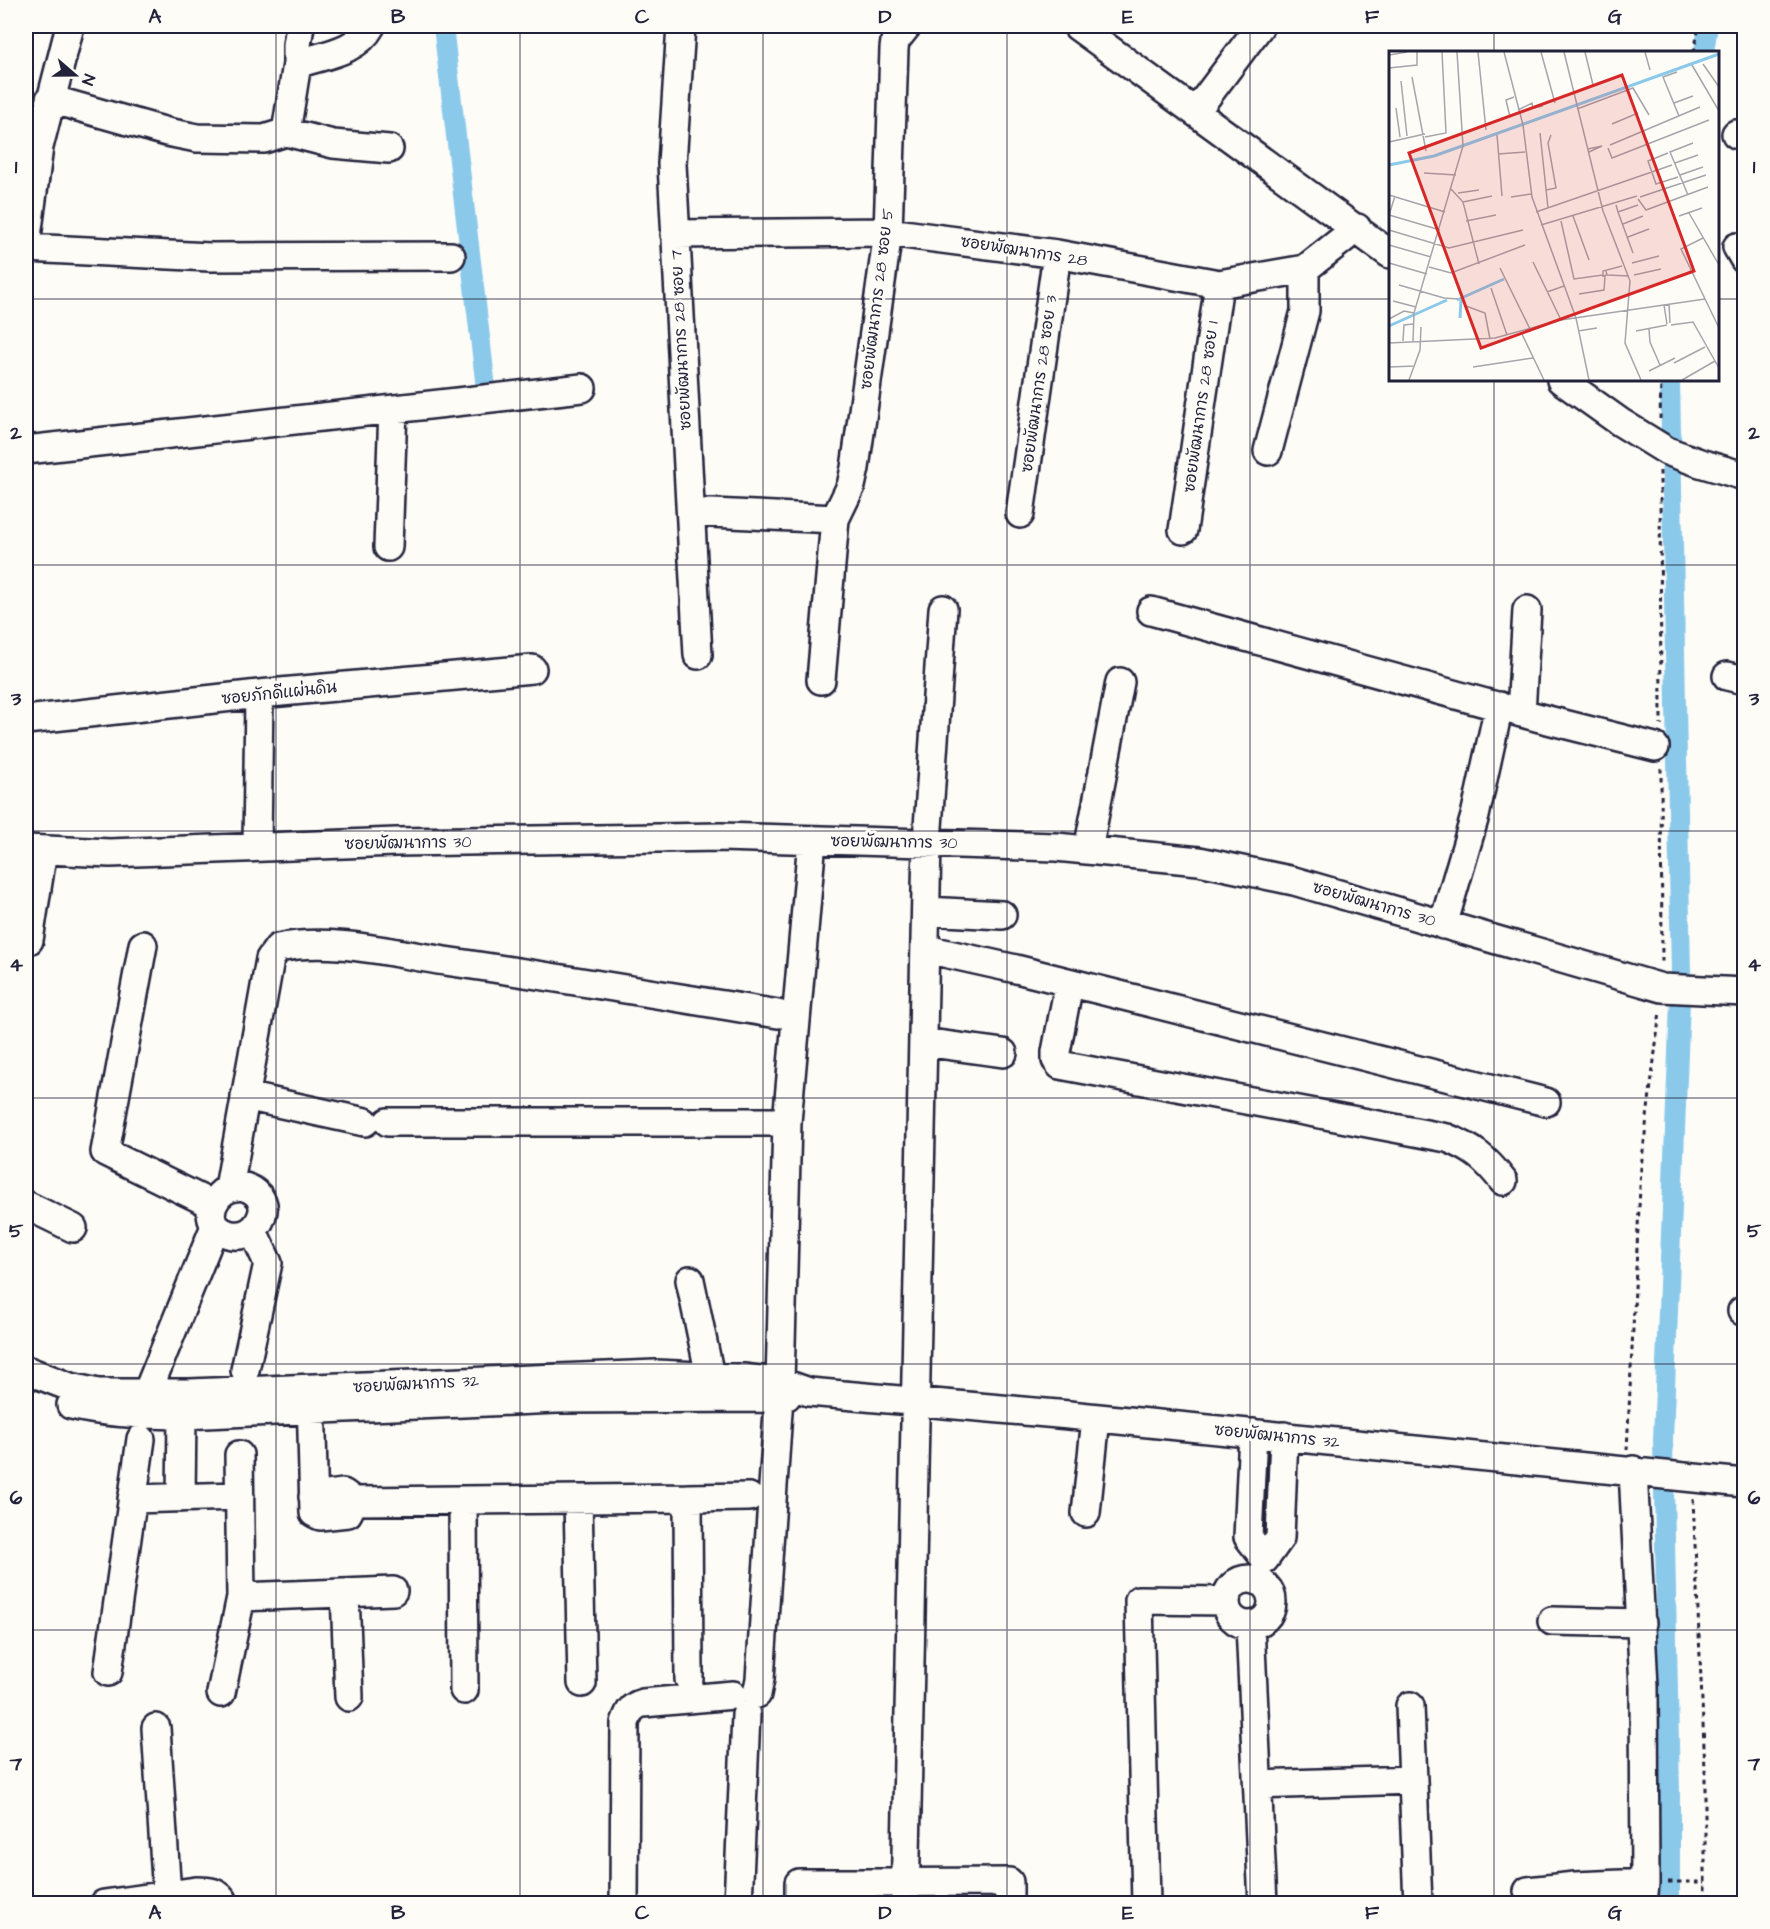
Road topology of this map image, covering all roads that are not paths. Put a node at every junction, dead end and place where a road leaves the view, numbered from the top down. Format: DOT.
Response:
graph roads {
  1 [pos="70,26"];
  2 [pos="300,26"];
  3 [pos="371,26"];
  4 [pos="681,26"];
  5 [pos="907,26"];
  6 [pos="1077,26"];
  7 [pos="1260,26"];
  8 [pos="297,64"];
  9 [pos="50,99"];
  10 [pos="1197,111"];
  11 [pos="286,132"];
  12 [pos="389,149"];
  13 [pos="31,160"];
  14 [pos="1357,228"];
  15 [pos="888,232"];
  16 [pos="675,234"];
  17 [pos="26,246"];
  18 [pos="1389,253"];
  19 [pos="1057,254"];
  20 [pos="451,256"];
  21 [pos="1305,269"];
  22 [pos="1219,284"];
  23 [pos="1562,381"];
  24 [pos="582,388"];
  25 [pos="393,409"];
  26 [pos="26,450"];
  27 [pos="1268,451"];
  28 [pos="1744,476"];
  29 [pos="691,512"];
  30 [pos="1020,514"];
  31 [pos="835,519"];
  32 [pos="1182,530"];
  33 [pos="388,547"];
  34 [pos="943,609"];
  35 [pos="1527,610"];
  36 [pos="1151,611"];
  37 [pos="698,655"];
  38 [pos="532,669"];
  39 [pos="821,680"];
  40 [pos="1120,682"];
  41 [pos="259,694"];
  42 [pos="1510,710"];
  43 [pos="26,720"];
  44 [pos="1659,747"];
  45 [pos="812,840"];
  46 [pos="927,842"];
  47 [pos="257,848"];
  48 [pos="34,849"];
  49 [pos="1088,850"];
  50 [pos="926,911"];
  51 [pos="1002,915"];
  52 [pos="1443,925"];
  53 [pos="29,940"];
  54 [pos="143,945"];
  55 [pos="926,949"];
  56 [pos="1070,984"];
  57 [pos="1744,992"];
  58 [pos="778,1014"];
  59 [pos="924,1042"];
  60 [pos="1004,1053"];
  61 [pos="245,1096"];
  62 [pos="1546,1102"];
  63 [pos="787,1122"];
  64 [pos="1503,1180"];
  65 [pos="26,1205"];
  66 [pos="219,1206"];
  67 [pos="72,1228"];
  68 [pos="253,1231"];
  69 [pos="690,1280"];
  70 [pos="26,1370"];
  71 [pos="245,1370"];
  72 [pos="710,1376"];
  73 [pos="26,1388"];
  74 [pos="556,1388"];
  75 [pos="779,1390"];
  76 [pos="147,1393"];
  77 [pos="311,1400"];
  78 [pos="916,1402"];
  79 [pos="182,1415"];
  80 [pos="1095,1418"];
  81 [pos="1253,1433"];
  82 [pos="1284,1436"];
  83 [pos="141,1438"];
  84 [pos="239,1455"];
  85 [pos="1634,1470"];
  86 [pos="1744,1483"];
  87 [pos="240,1496"];
  88 [pos="749,1497"];
  89 [pos="181,1498"];
  90 [pos="688,1498"];
  91 [pos="132,1499"];
  92 [pos="578,1499"];
  93 [pos="464,1500"];
  94 [pos="1086,1513"];
  95 [pos="1262,1570"];
  96 [pos="393,1591"];
  97 [pos="345,1593"];
  98 [pos="241,1597"];
  99 [pos="1226,1601"];
  100 [pos="1552,1621"];
  101 [pos="1642,1623"];
  102 [pos="1250,1625"];
  103 [pos="108,1672"];
  104 [pos="688,1679"];
  105 [pos="582,1683"];
  106 [pos="464,1690"];
  107 [pos="221,1693"];
  108 [pos="349,1696"];
  109 [pos="745,1701"];
  110 [pos="1410,1706"];
  111 [pos="156,1728"];
  112 [pos="1413,1780"];
  113 [pos="1258,1785"];
  114 [pos="1651,1889"];
  115 [pos="1528,1891"];
  116 [pos="904,1893"];
  117 [pos="167,1895"];
  118 [pos="104,1904"];
  119 [pos="225,1904"];
  120 [pos="624,1904"];
  121 [pos="738,1904"];
  122 [pos="799,1904"];
  123 [pos="1009,1904"];
  124 [pos="1146,1904"];
  125 [pos="1263,1904"];
  126 [pos="1418,1904"];
  1 -- 9 [label="street"];
  2 -- 8 [label="street"];
  3 -- 8 [label="street"];
  4 -- 16 [label="street, ซอยพัฒนาการ 28 ซอย 7"];
  5 -- 15 [label="street, ซอยพัฒนาการ 28 ซอย 5"];
  6 -- 10 [label="street"];
  7 -- 10 [label="street"];
  8 -- 11 [label="street"];
  9 -- 11 [label="street"];
  9 -- 13 [label="street"];
  10 -- 14 [label="street"];
  11 -- 12 [label="street"];
  13 -- 17 [label="street"];
  14 -- 18 [label="street"];
  14 -- 21 [label="street, ซอยพัฒนาการ 28"];
  15 -- 16 [label="street, ซอยพัฒนาการ 28"];
  15 -- 19 [label="street, ซอยพัฒนาการ 28"];
  15 -- 31 [label="street, ซอยพัฒนาการ 28 ซอย 5"];
  16 -- 29 [label="street, ซอยพัฒนาการ 28 ซอย 7"];
  17 -- 20 [label="street"];
  19 -- 22 [label="street, ซอยพัฒนาการ 28"];
  19 -- 30 [label="street, ซอยพัฒนาการ 28 ซอย 3"];
  21 -- 22 [label="street, ซอยพัฒนาการ 28"];
  21 -- 27 [label="street"];
  22 -- 32 [label="street, ซอยพัฒนาการ 28 ซอย 1"];
  23 -- 28 [label="street"];
  24 -- 25 [label="street"];
  25 -- 26 [label="street"];
  25 -- 33 [label="street"];
  29 -- 31 [label="street"];
  29 -- 37 [label="street, ซอยพัฒนาการ 28 ซอย 7"];
  31 -- 39 [label="street"];
  34 -- 46 [label="street"];
  35 -- 42 [label="street"];
  36 -- 42 [label="street"];
  38 -- 41 [label="street, ซอยภักดีแผ่นดิน"];
  40 -- 49 [label="street"];
  41 -- 43 [label="street, ซอยภักดีแผ่นดิน"];
  41 -- 47 [label="street"];
  42 -- 44 [label="street"];
  42 -- 52 [label="street"];
  45 -- 46 [label="street, ซอยพัฒนาการ 30"];
  45 -- 47 [label="street, ซอยพัฒนาการ 30"];
  45 -- 63 [label="street"];
  46 -- 49 [label="street, ซอยพัฒนาการ 30"];
  46 -- 50 [label="street"];
  47 -- 48 [label="street, ซอยพัฒนาการ 30"];
  48 -- 53 [label="street"];
  49 -- 52 [label="street, ซอยพัฒนาการ 30"];
  50 -- 51 [label="street"];
  50 -- 55 [label="street"];
  52 -- 57 [label="street, ซอยพัฒนาการ 30"];
  54 -- 66 [label="street"];
  55 -- 56 [label="street"];
  55 -- 59 [label="street"];
  56 -- 62 [label="street"];
  56 -- 64 [label="street"];
  58 -- 61 [label="street"];
  59 -- 60 [label="street"];
  59 -- 78 [label="street"];
  61 -- 63 [label="street"];
  61 -- 66 [label="street"];
  63 -- 75 [label="street"];
  65 -- 67 [label="street"];
  66 -- 68 [label="street"];
  66 -- 68 [label="street"];
  66 -- 76 [label="street"];
  68 -- 71 [label="street"];
  69 -- 72 [label="street"];
  70 -- 76 [label="street, ซอยพัฒนาการ 32"];
  72 -- 74 [label="street, ซอยพัฒนาการ 32"];
  72 -- 75 [label="street, ซอยพัฒนาการ 32"];
  73 -- 79 [label="street, ซอยพัฒนาการ 32"];
  74 -- 75 [label="street, ซอยพัฒนาการ 32"];
  74 -- 77 [label="street, ซอยพัฒนาการ 32"];
  75 -- 78 [label="street, ซอยพัฒนาการ 32"];
  75 -- 109 [label="street"];
  76 -- 77 [label="street, ซอยพัฒนาการ 32"];
  77 -- 79 [label="street, ซอยพัฒนาการ 32"];
  77 -- 93 [label="street"];
  78 -- 80 [label="street, ซอยพัฒนาการ 32"];
  78 -- 116 [label="street"];
  79 -- 89 [label="street"];
  80 -- 81 [label="street, ซอยพัฒนาการ 32"];
  80 -- 94 [label="street"];
  81 -- 82 [label="street, ซอยพัฒนาการ 32"];
  81 -- 95 [label="street"];
  82 -- 85 [label="street, ซอยพัฒนาการ 32"];
  82 -- 95 [label="street"];
  83 -- 91 [label="street"];
  84 -- 87 [label="street"];
  85 -- 86 [label="street, ซอยพัฒนาการ 32"];
  85 -- 101 [label="street"];
  87 -- 89 [label="street"];
  87 -- 98 [label="street"];
  88 -- 90 [label="street"];
  89 -- 91 [label="street"];
  90 -- 92 [label="street"];
  90 -- 104 [label="street"];
  91 -- 103 [label="street"];
  92 -- 93 [label="street"];
  92 -- 105 [label="street"];
  93 -- 106 [label="street"];
  95 -- 99 [label="street"];
  95 -- 102 [label="street"];
  96 -- 97 [label="street"];
  97 -- 98 [label="street"];
  97 -- 108 [label="street"];
  98 -- 107 [label="street"];
  99 -- 102 [label="street"];
  99 -- 124 [label="street"];
  100 -- 101 [label="street"];
  101 -- 114 [label="street"];
  102 -- 113 [label="street"];
  109 -- 120 [label="street"];
  109 -- 121 [label="street"];
  110 -- 112 [label="street"];
  111 -- 117 [label="street"];
  112 -- 113 [label="street"];
  112 -- 126 [label="street"];
  113 -- 125 [label="street"];
  114 -- 115 [label="street"];
  116 -- 122 [label="street"];
  116 -- 123 [label="street"];
  117 -- 118 [label="street"];
  117 -- 119 [label="street"];
}
